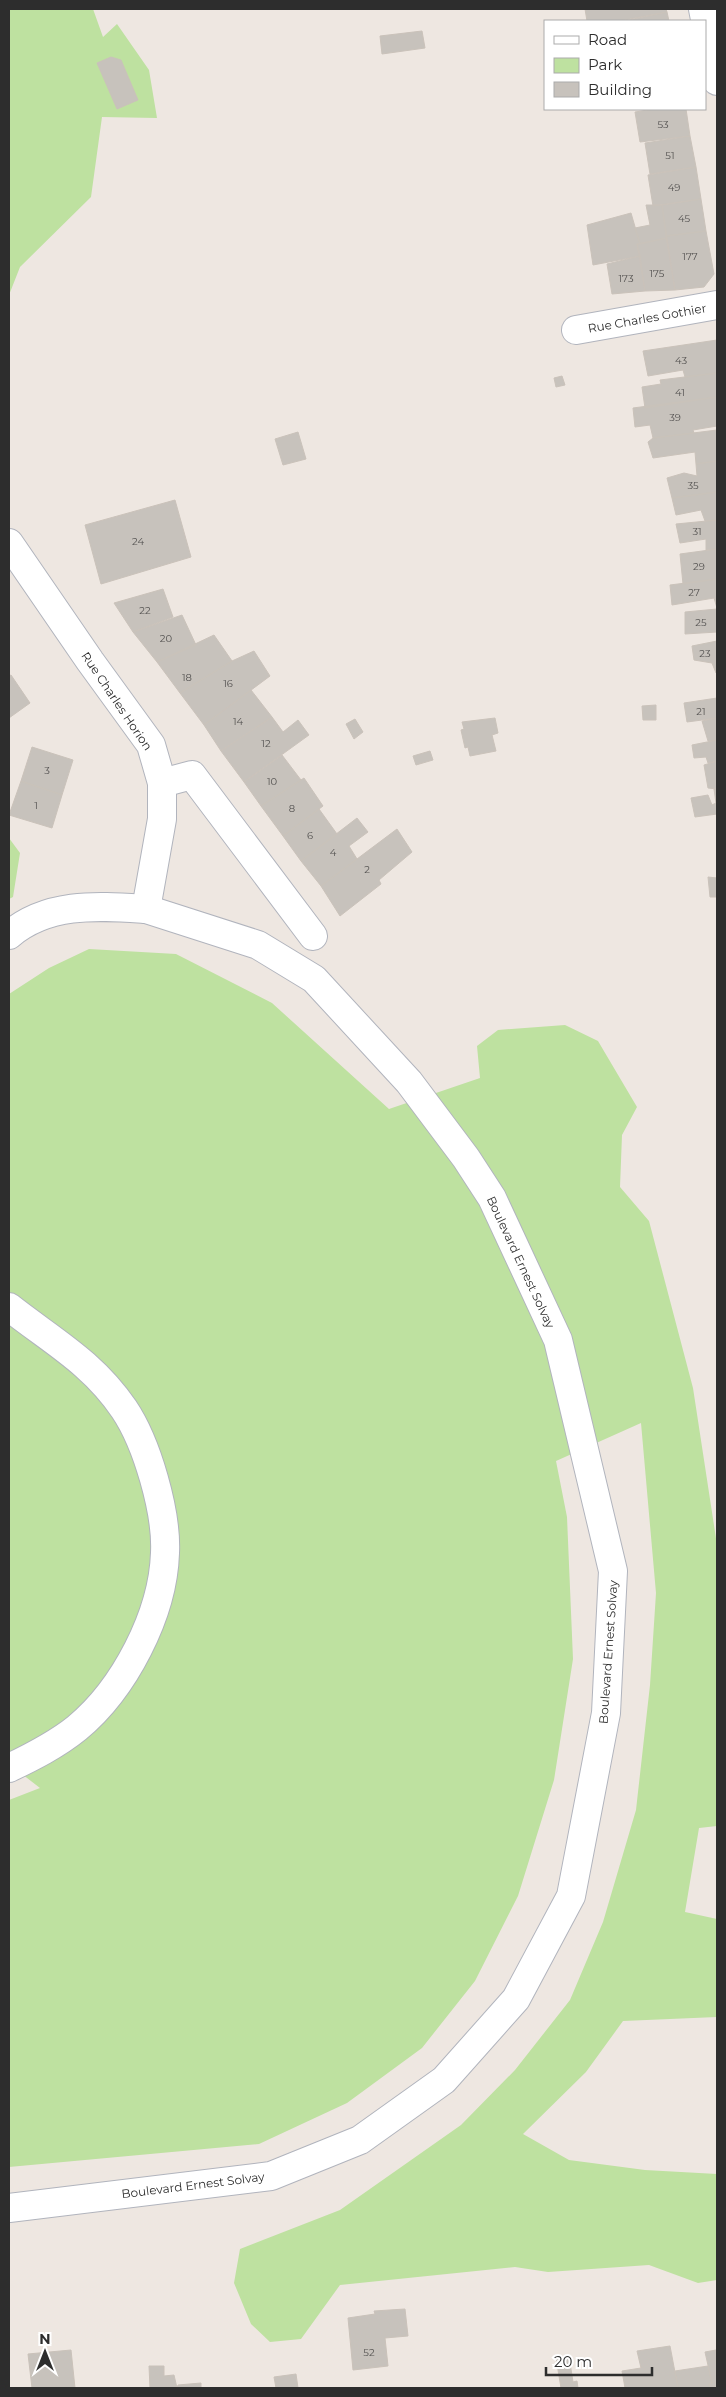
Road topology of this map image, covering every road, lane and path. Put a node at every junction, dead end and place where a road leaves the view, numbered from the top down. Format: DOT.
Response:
graph roads {
  1 [pos="706,24"];
  2 [pos="717,81"];
  3 [pos="717,305"];
  4 [pos="576,330"];
  5 [pos="9,542"];
  6 [pos="162,783"];
  7 [pos="146,909"];
  8 [pos="9,936"];
  9 [pos="313,936"];
  10 [pos="9,1307"];
  11 [pos="9,1768"];
  12 [pos="9,2208"];
  1 -- 2 [label="street"];
  3 -- 4 [label="street, Rue Charles Gothier"];
  5 -- 6 [label="street, Rue Charles Horion"];
  6 -- 7 [label="street, Rue Charles Horion"];
  6 -- 9 [label="street"];
  7 -- 8 [label="street, Boulevard Ernest Solvay"];
  7 -- 12 [label="street, Boulevard Ernest Solvay"];
  10 -- 11 [label="street"];
}
